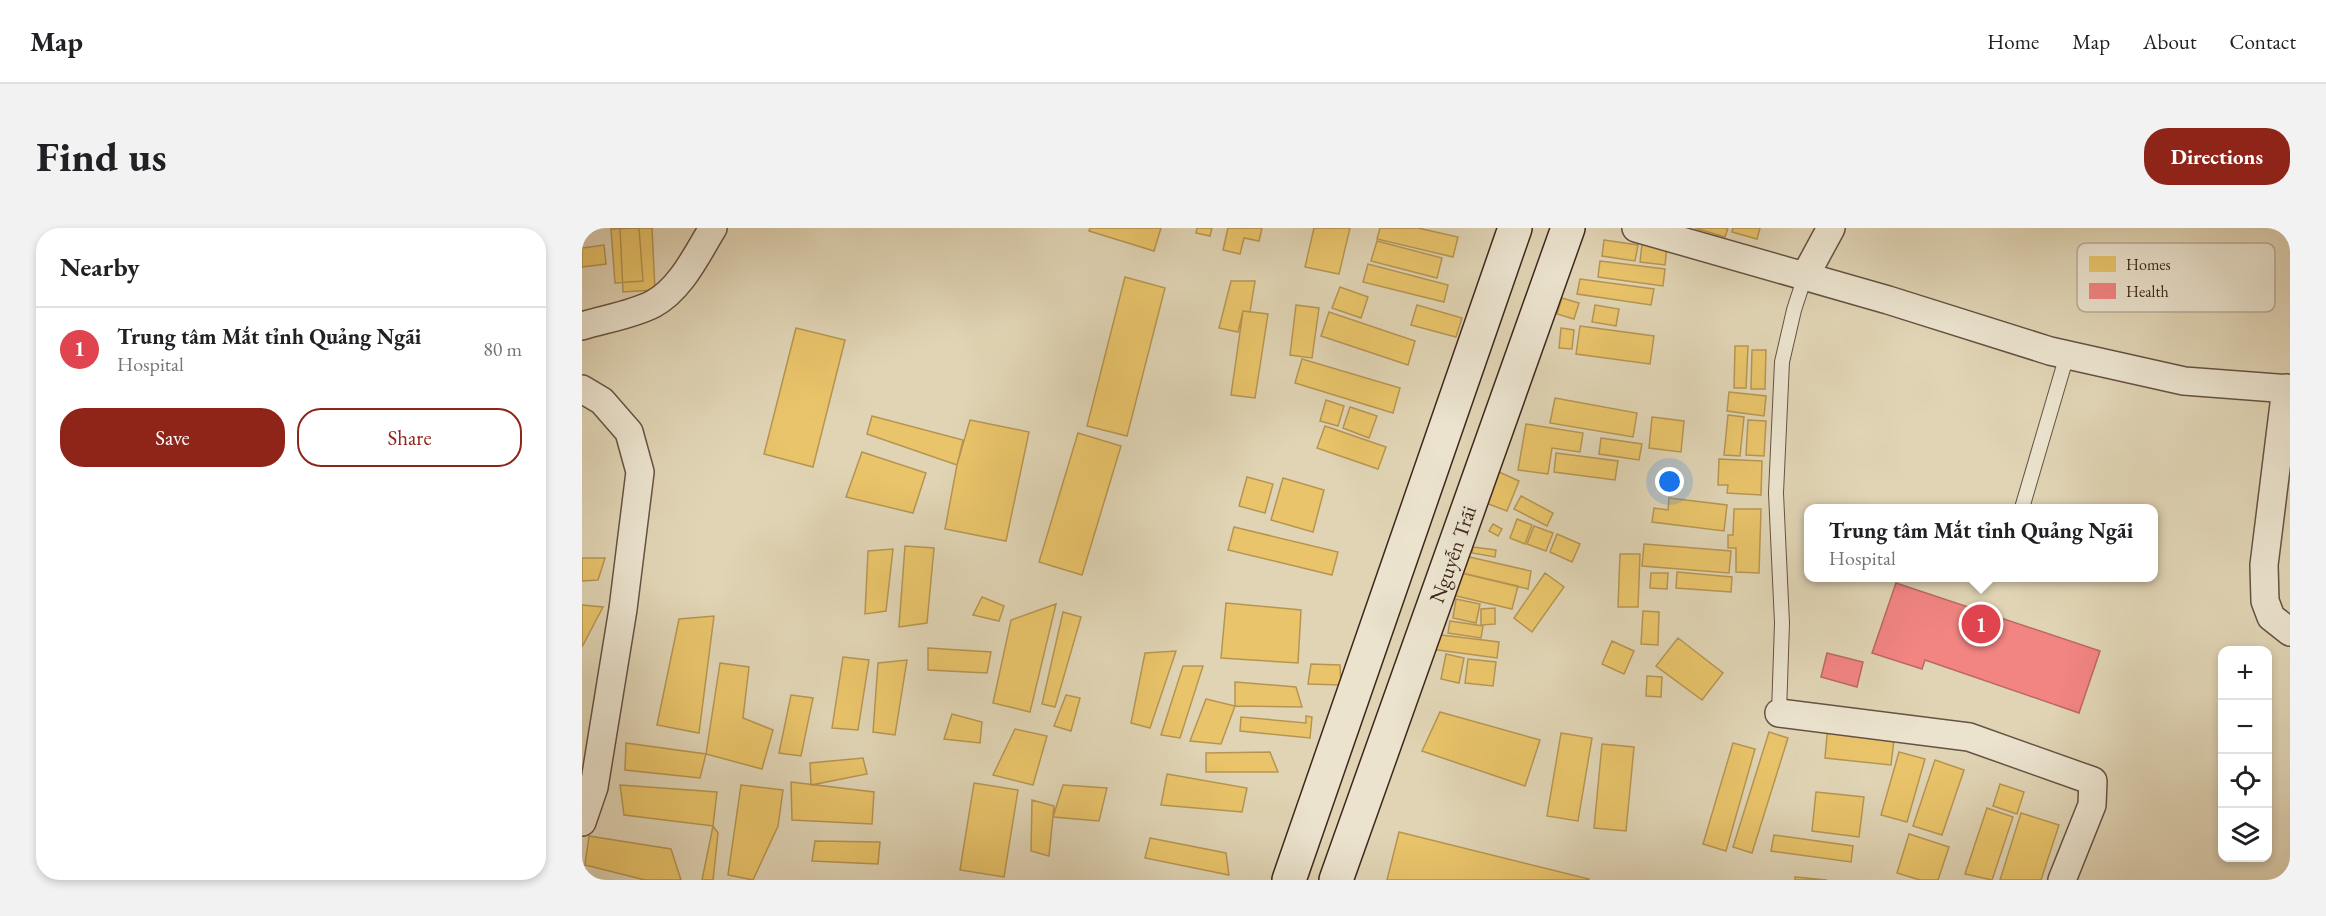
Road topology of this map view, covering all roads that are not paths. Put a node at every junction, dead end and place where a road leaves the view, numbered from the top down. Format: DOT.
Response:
graph roads {
  1 [pos="713,228"];
  2 [pos="1515,228"];
  3 [pos="1568,228"];
  4 [pos="1636,228"];
  5 [pos="1831,228"];
  6 [pos="1805,276"];
  7 [pos="582,326"];
  8 [pos="2067,355"];
  9 [pos="2288,388"];
  10 [pos="582,389"];
  11 [pos="2023,504"];
  12 [pos="2290,632"];
  13 [pos="1779,713"];
  14 [pos="582,822"];
  15 [pos="1289,880"];
  16 [pos="1336,880"];
  17 [pos="2062,880"];
  1 -- 7 [label="street"];
  2 -- 15 [label="main road"];
  3 -- 16 [label="main road, Nguyễn Trãi"];
  4 -- 6 [label="street"];
  5 -- 6 [label="street"];
  6 -- 8 [label="street"];
  6 -- 13 [label="lane"];
  8 -- 9 [label="street"];
  8 -- 11 [label="lane"];
  9 -- 12 [label="street"];
  10 -- 14 [label="street"];
  13 -- 17 [label="street"];
}
